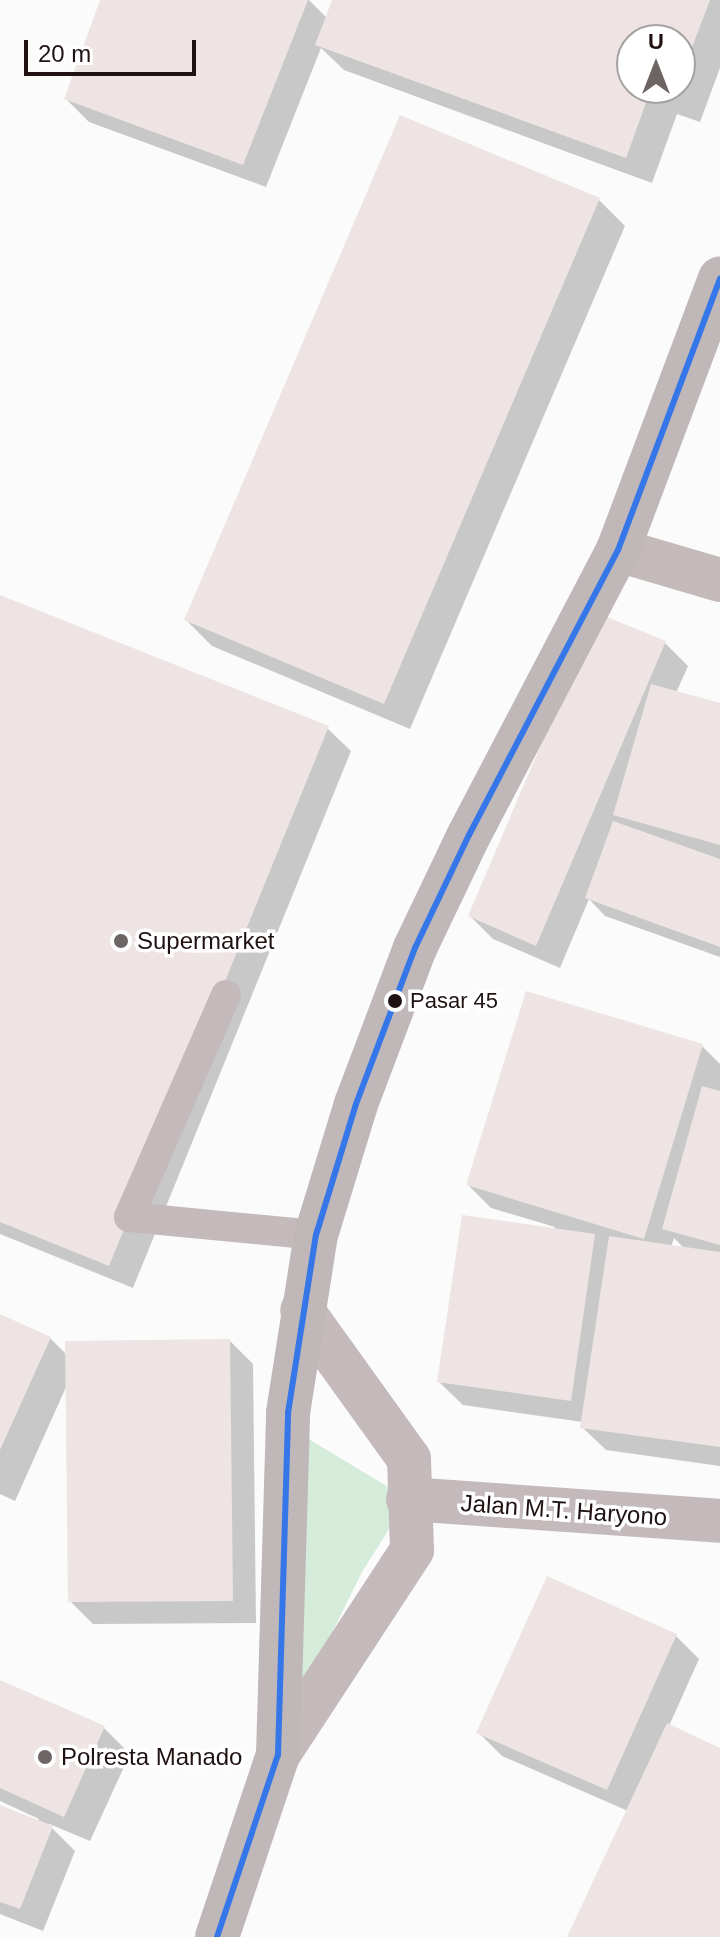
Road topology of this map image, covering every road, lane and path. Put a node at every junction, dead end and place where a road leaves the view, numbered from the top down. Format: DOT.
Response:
graph roads {
  1 [pos="720,279"];
  2 [pos="618,550"];
  3 [pos="720,580"];
  4 [pos="226,995"];
  5 [pos="316,1235"];
  6 [pos="302,1310"];
  7 [pos="408,1499"];
  8 [pos="720,1521"];
  9 [pos="278,1755"];
  10 [pos="217,1937"];
  1 -- 2 [label="highway"];
  2 -- 3 [label="street"];
  2 -- 5 [label="highway"];
  4 -- 5 [label="lane"];
  5 -- 6 [label="highway"];
  6 -- 7 [label="street"];
  6 -- 9 [label="highway"];
  7 -- 8 [label="street, Jalan M.T. Haryono"];
  7 -- 9 [label="street"];
  9 -- 10 [label="highway"];
}
